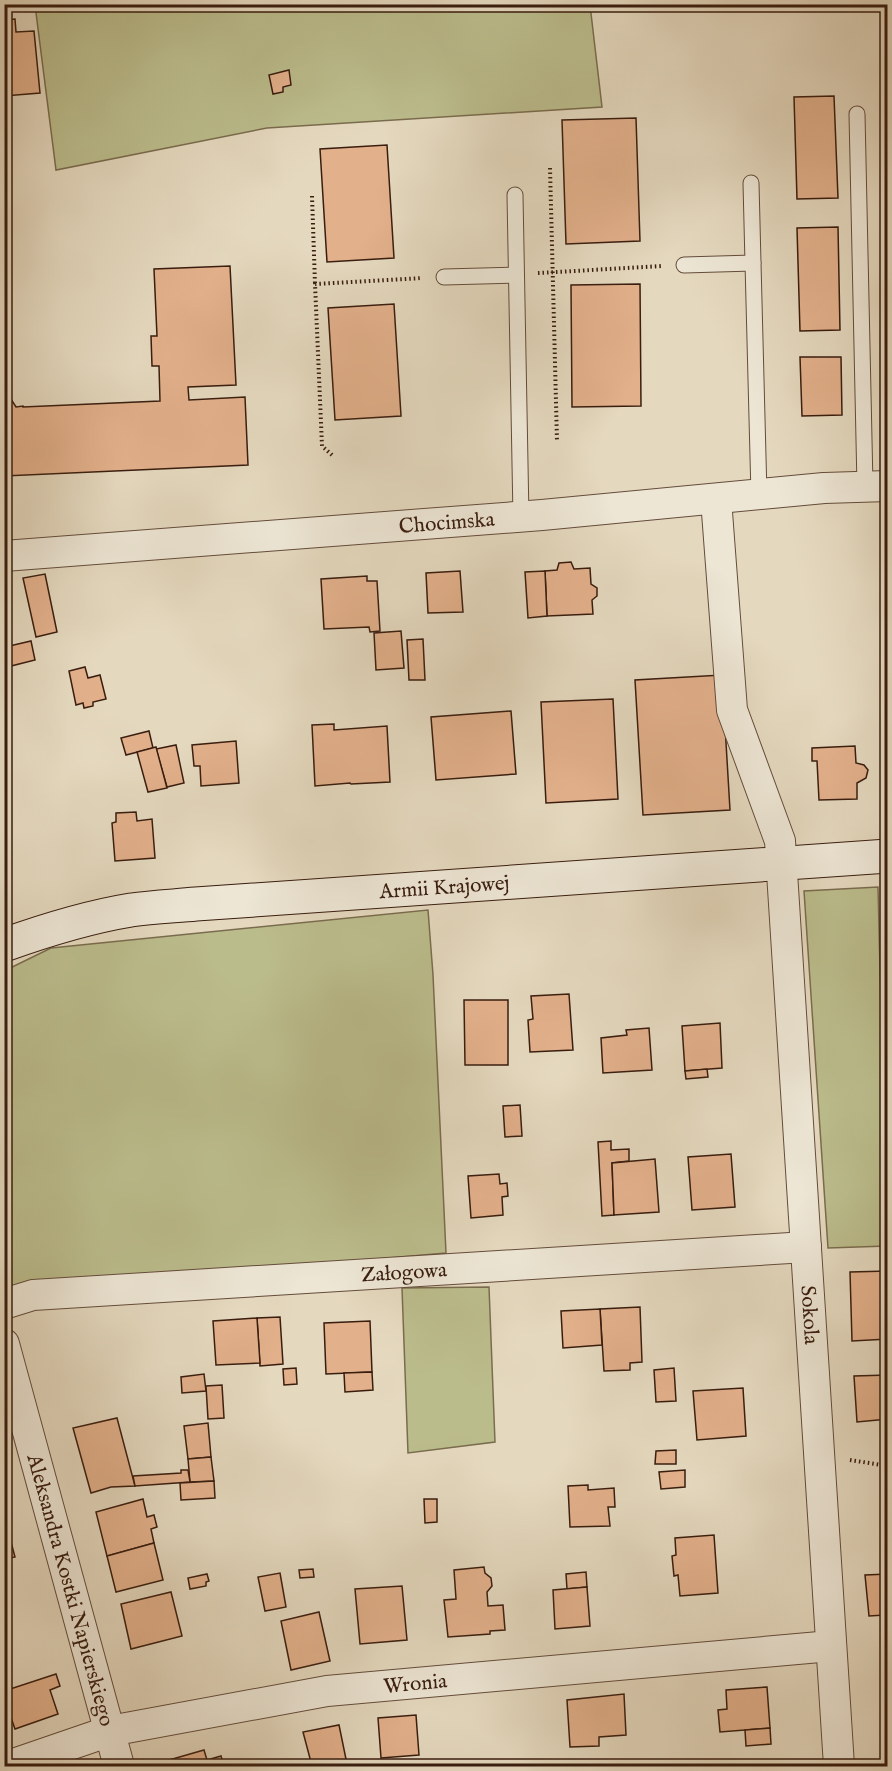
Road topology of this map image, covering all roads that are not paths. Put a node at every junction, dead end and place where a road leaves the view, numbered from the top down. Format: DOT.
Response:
graph roads {
  1 [pos="857,114"];
  2 [pos="751,183"];
  3 [pos="515,195"];
  4 [pos="753,263"];
  5 [pos="684,265"];
  6 [pos="516,275"];
  7 [pos="444,277"];
  8 [pos="876,486"];
  9 [pos="759,495"];
  10 [pos="716,499"];
  11 [pos="521,517"];
  12 [pos="4,556"];
  13 [pos="888,856"];
  14 [pos="781,863"];
  15 [pos="4,945"];
  16 [pos="806,1247"];
  17 [pos="4,1304"];
  18 [pos="4,1344"];
  19 [pos="831,1646"];
  20 [pos="110,1731"];
  21 [pos="8,1767"];
  22 [pos="119,1767"];
  23 [pos="838,1767"];
  1 -- 8 [label="lane"];
  2 -- 4 [label="lane"];
  3 -- 6 [label="lane"];
  4 -- 5 [label="lane"];
  4 -- 9 [label="lane"];
  6 -- 7 [label="lane"];
  6 -- 11 [label="lane"];
  8 -- 9 [label="street, Chocimska"];
  9 -- 10 [label="street, Chocimska"];
  10 -- 11 [label="street, Chocimska"];
  10 -- 14 [label="street, Sokola"];
  11 -- 12 [label="street, Chocimska"];
  13 -- 14 [label="street, Armii Krajowej"];
  14 -- 15 [label="street, Armii Krajowej"];
  14 -- 16 [label="street, Sokola"];
  16 -- 17 [label="street, Załogowa"];
  16 -- 19 [label="street, Sokola"];
  18 -- 20 [label="street, Aleksandra Kostki Napierskiego"];
  19 -- 20 [label="street, Wronia"];
  19 -- 23 [label="street, Sokola"];
  20 -- 21 [label="street, Wronia"];
  20 -- 22 [label="street, Aleksandra Kostki Napierskiego"];
}
